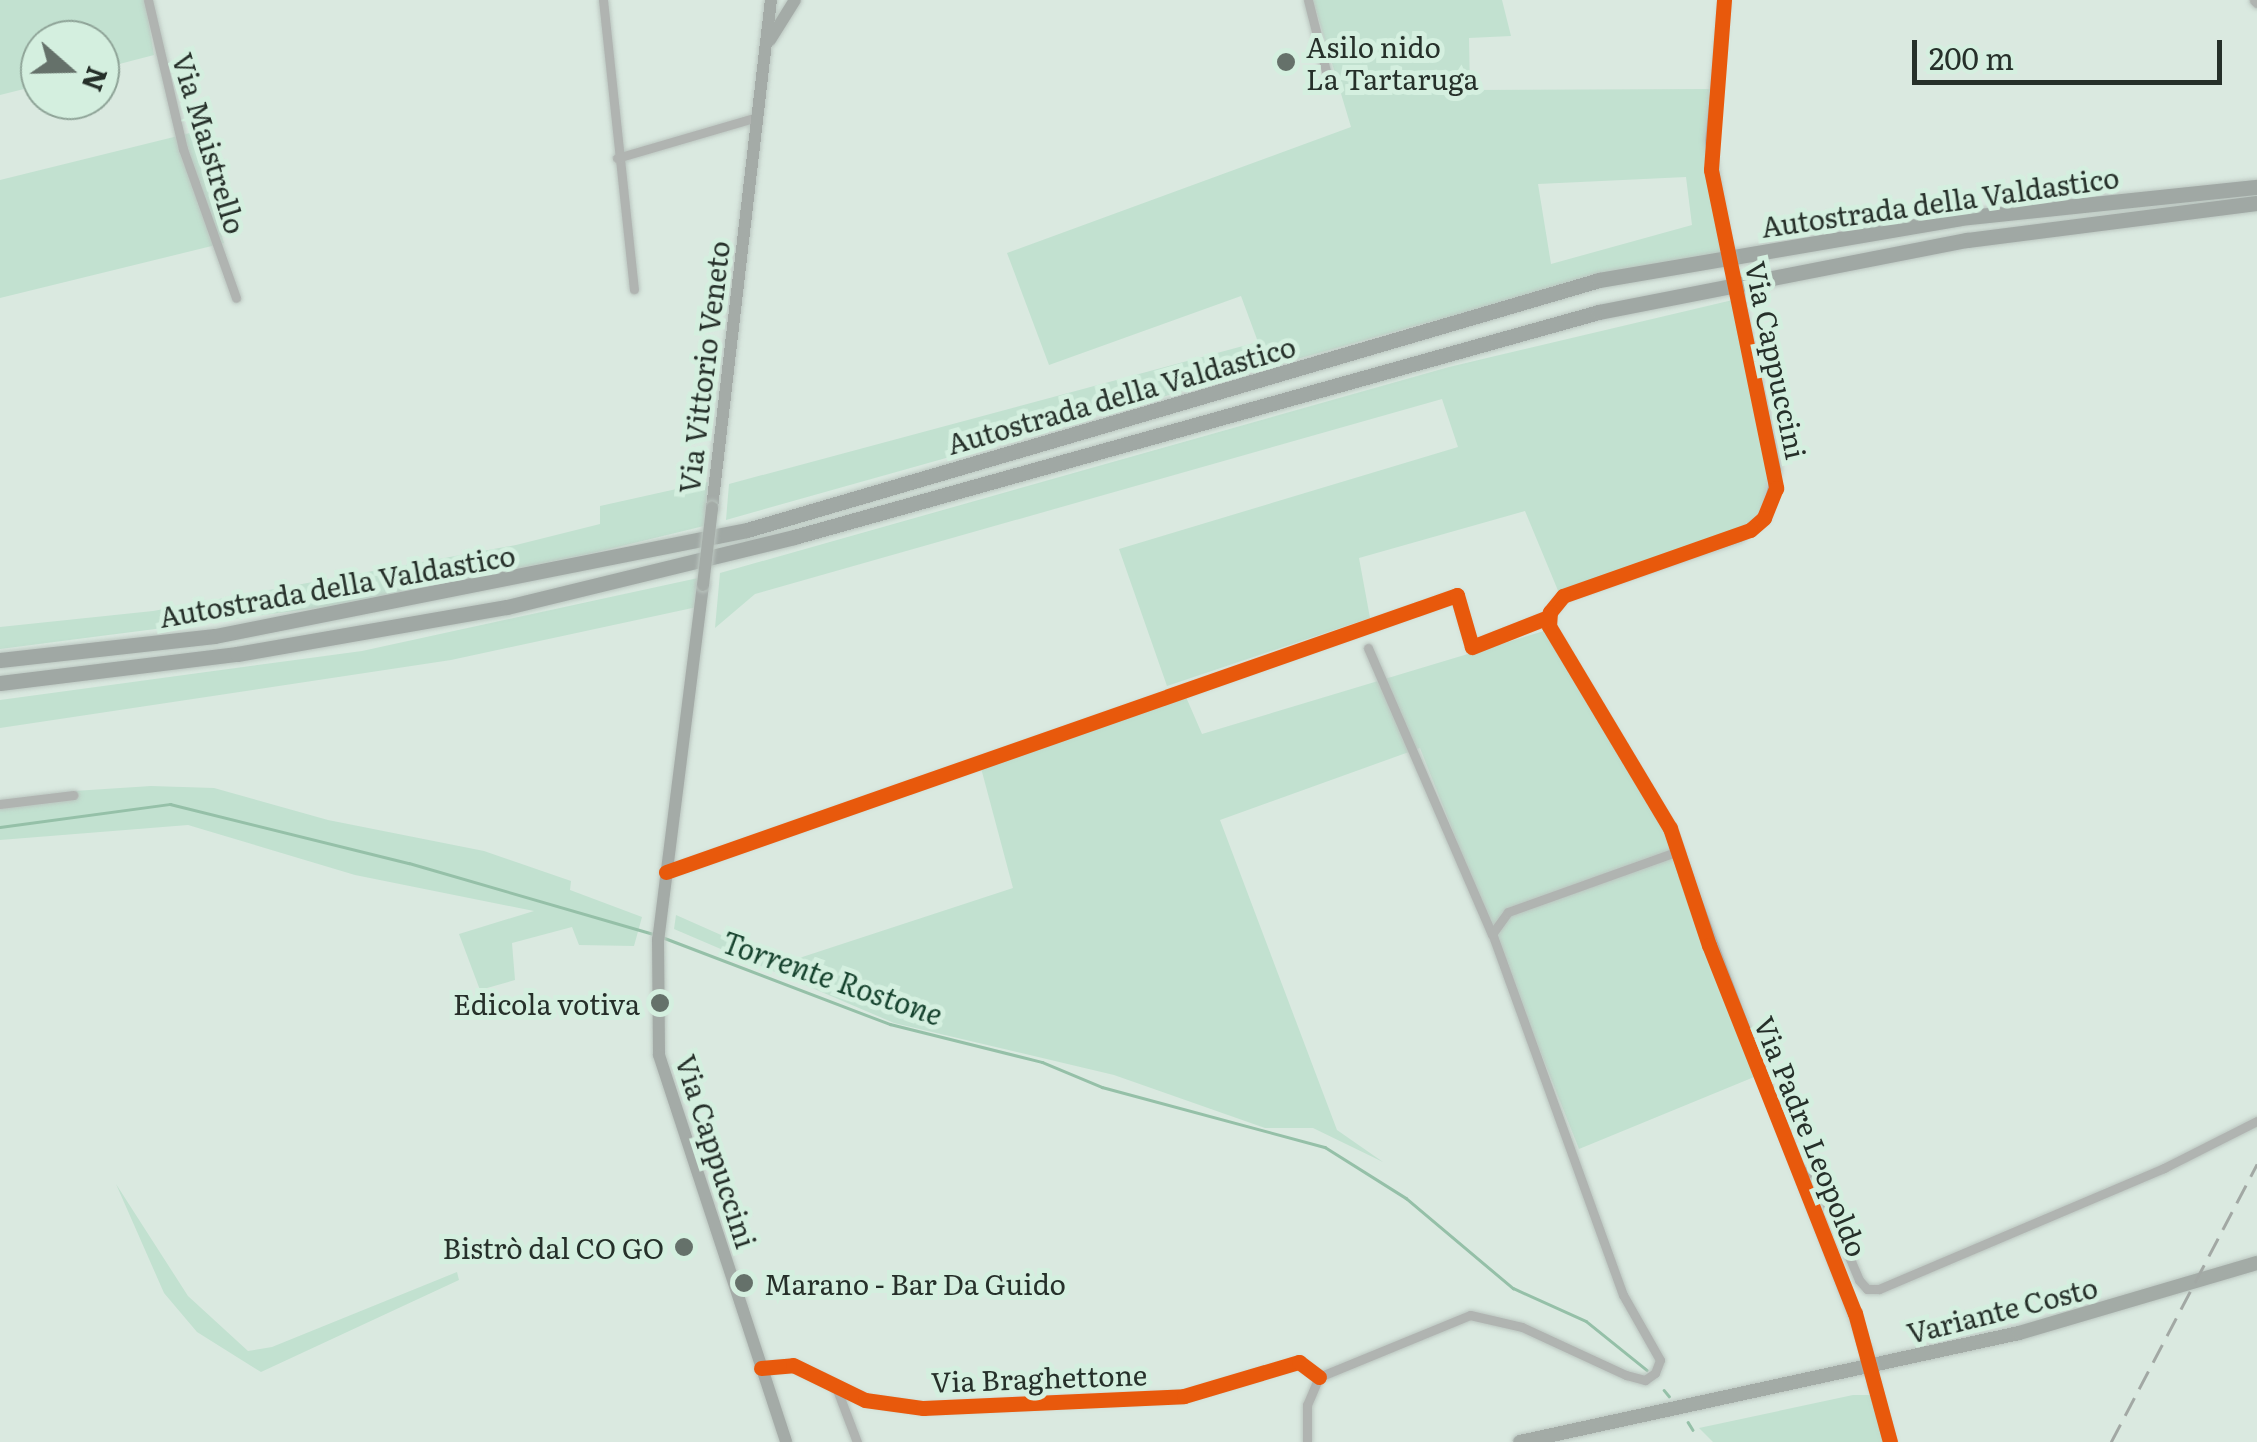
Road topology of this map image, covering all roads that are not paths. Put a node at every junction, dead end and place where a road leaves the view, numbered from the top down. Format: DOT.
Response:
graph roads {
  1 [pos="148,0"];
  2 [pos="603,0"];
  3 [pos="771,0"];
  4 [pos="795,0"];
  5 [pos="1308,0"];
  6 [pos="1724,0"];
  7 [pos="766,52"];
  8 [pos="1326,70"];
  9 [pos="758,118"];
  10 [pos="617,158"];
  11 [pos="2257,187"];
  12 [pos="2257,203"];
  13 [pos="634,289"];
  14 [pos="236,298"];
  15 [pos="1548,617"];
  16 [pos="1368,648"];
  17 [pos="0,660"];
  18 [pos="0,683"];
  19 [pos="690,688"];
  20 [pos="73,796"];
  21 [pos="0,804"];
  22 [pos="1678,851"];
  23 [pos="666,872"];
  24 [pos="1492,934"];
  25 [pos="2257,1121"];
  26 [pos="1798,1169"];
  27 [pos="2257,1263"];
  28 [pos="761,1368"];
  29 [pos="1319,1377"];
  30 [pos="836,1388"];
  31 [pos="786,1442"];
  32 [pos="858,1442"];
  33 [pos="1306,1442"];
  34 [pos="1520,1442"];
  35 [pos="1890,1442"];
  1 -- 14 [label="street, Via Maistrello"];
  2 -- 10 [label="street"];
  3 -- 7 [label="main road, Via Vittorio Veneto"];
  4 -- 7 [label="main road, Via Vittorio Veneto"];
  5 -- 8 [label="street"];
  6 -- 15 [label="street, Via Cappuccini, bridge"];
  7 -- 9 [label="main road, Via Vittorio Veneto"];
  9 -- 10 [label="street"];
  9 -- 19 [label="main road, Via Vittorio Veneto, bridge"];
  10 -- 13 [label="street"];
  11 -- 17 [label="highway, Autostrada della Valdastico"];
  12 -- 18 [label="highway, Autostrada della Valdastico"];
  15 -- 22 [label="street"];
  15 -- 23 [label="street, Via Cappuccini"];
  16 -- 24 [label="street"];
  19 -- 23 [label="main road, Via Cappuccini"];
  20 -- 21 [label="street"];
  22 -- 24 [label="street"];
  22 -- 26 [label="street, Via Padre Leopoldo"];
  23 -- 28 [label="main road, Via Cappuccini"];
  24 -- 29 [label="street"];
  25 -- 26 [label="street, Via Padre Leopoldo"];
  26 -- 35 [label="street, Via Padre Leopoldo, bridge"];
  27 -- 34 [label="highway, Variante Costo"];
  28 -- 30 [label="street, Via Braghettone"];
  28 -- 31 [label="main road, Via Cappuccini"];
  29 -- 30 [label="street, Via Braghettone"];
  29 -- 33 [label="street"];
  30 -- 32 [label="street"];
}
